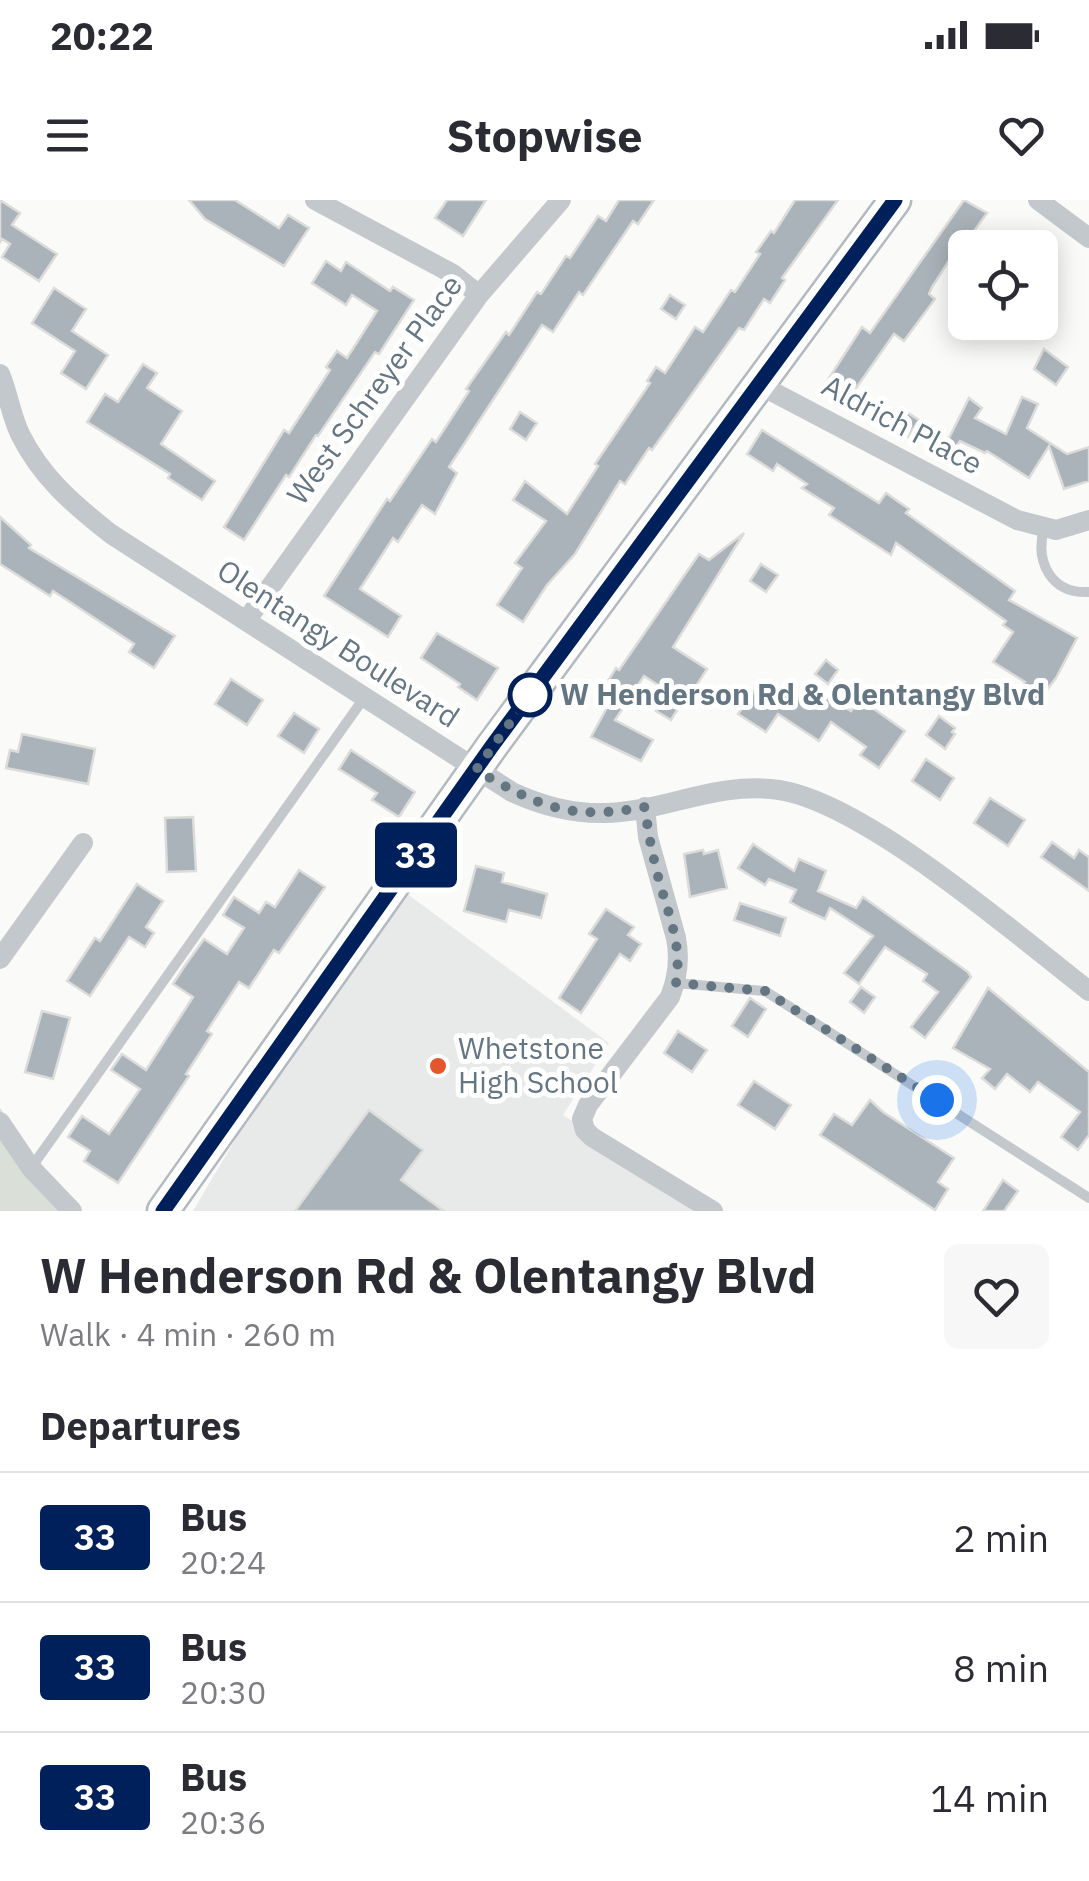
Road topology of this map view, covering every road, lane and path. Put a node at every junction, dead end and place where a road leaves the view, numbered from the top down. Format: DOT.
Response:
graph roads {
  1 [pos="315,200"];
  2 [pos="561,200"];
  3 [pos="894,200"];
  4 [pos="1038,200"];
  5 [pos="342,206"];
  6 [pos="1089,238"];
  7 [pos="479,295"];
  8 [pos="0,374"];
  9 [pos="758,384"];
  10 [pos="1089,520"];
  11 [pos="1044,529"];
  12 [pos="1089,592"];
  13 [pos="246,621"];
  14 [pos="365,697"];
  15 [pos="476,770"];
  16 [pos="645,807"];
  17 [pos="83,843"];
  18 [pos="0,959"];
  19 [pos="1063,971"];
  20 [pos="1089,979"];
  21 [pos="676,983"];
  22 [pos="1089,991"];
  23 [pos="0,1122"];
  24 [pos="31,1168"];
  25 [pos="1089,1198"];
  26 [pos="72,1211"];
  27 [pos="163,1211"];
  28 [pos="713,1211"];
  1 -- 5 [label="street"];
  2 -- 7 [label="street, West Schreyer Place"];
  3 -- 9 [label="main road"];
  4 -- 6 [label="street"];
  5 -- 7 [label="street"];
  7 -- 13 [label="street, West Schreyer Place"];
  8 -- 13 [label="street, Olentangy Boulevard"];
  9 -- 11 [label="street, Aldrich Place"];
  9 -- 15 [label="main road"];
  10 -- 11 [label="street"];
  11 -- 12 [label="lane"];
  13 -- 14 [label="street, Olentangy Boulevard"];
  14 -- 15 [label="street, Olentangy Boulevard"];
  14 -- 24 [label="lane"];
  15 -- 16 [label="street, Olentangy Boulevard"];
  15 -- 27 [label="main road"];
  16 -- 19 [label="street, Olentangy Boulevard"];
  16 -- 21 [label="street"];
  17 -- 18 [label="street"];
  19 -- 20 [label="street"];
  19 -- 22 [label="street, Olentangy Boulevard"];
  21 -- 25 [label="lane"];
  21 -- 28 [label="street"];
  23 -- 24 [label="street"];
  24 -- 26 [label="street"];
}
